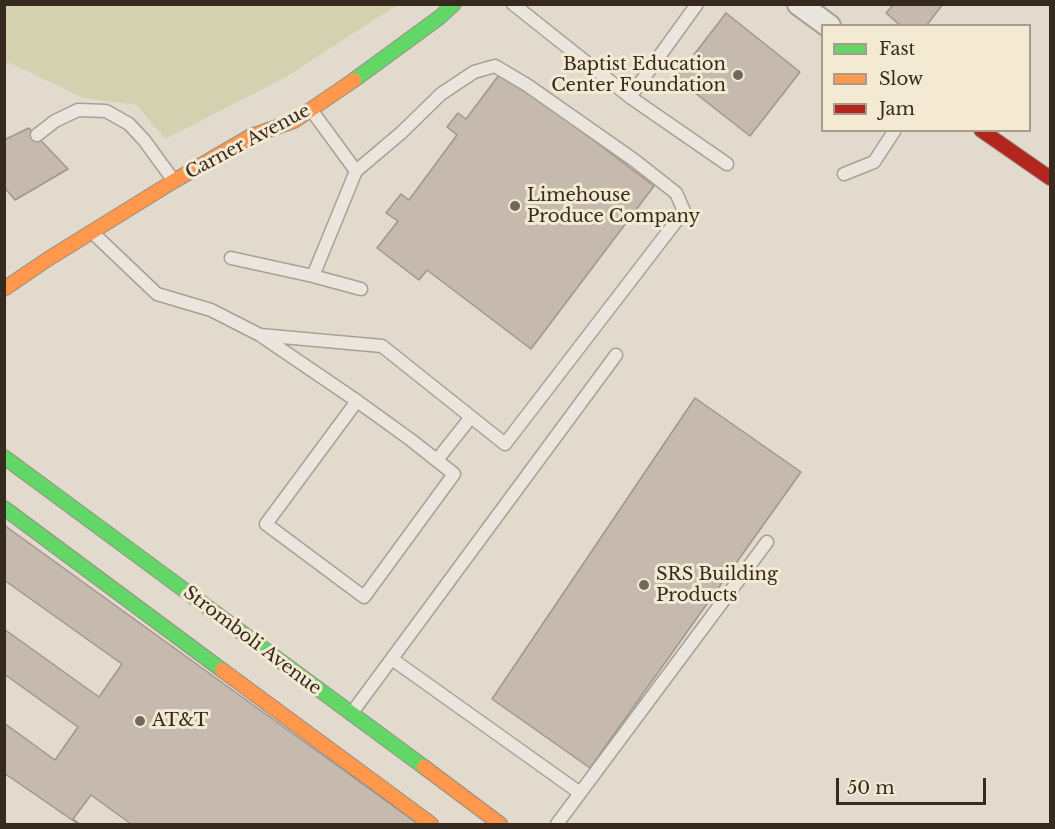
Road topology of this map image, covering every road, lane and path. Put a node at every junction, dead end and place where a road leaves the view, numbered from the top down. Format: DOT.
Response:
graph roads {
  1 [pos="454,4"];
  2 [pos="513,4"];
  3 [pos="697,4"];
  4 [pos="799,4"];
  5 [pos="826,24"];
  6 [pos="630,97"];
  7 [pos="311,110"];
  8 [pos="894,132"];
  9 [pos="984,132"];
  10 [pos="37,135"];
  11 [pos="727,164"];
  12 [pos="356,171"];
  13 [pos="844,174"];
  14 [pos="1050,176"];
  15 [pos="174,181"];
  16 [pos="92,232"];
  17 [pos="231,258"];
  18 [pos="313,276"];
  19 [pos="362,288"];
  20 [pos="4,289"];
  21 [pos="260,335"];
  22 [pos="616,355"];
  23 [pos="357,401"];
  24 [pos="471,417"];
  25 [pos="4,457"];
  26 [pos="437,460"];
  27 [pos="4,508"];
  28 [pos="767,542"];
  29 [pos="392,659"];
  30 [pos="351,715"];
  31 [pos="580,792"];
  32 [pos="431,825"];
  33 [pos="500,825"];
  34 [pos="557,825"];
  1 -- 7 [label="street, Carner Avenue"];
  2 -- 6 [label="lane"];
  3 -- 6 [label="lane"];
  4 -- 5 [label="street"];
  6 -- 11 [label="lane"];
  7 -- 12 [label="lane"];
  7 -- 15 [label="street, Carner Avenue"];
  8 -- 13 [label="lane"];
  9 -- 14 [label="street"];
  10 -- 15 [label="lane"];
  12 -- 18 [label="lane"];
  12 -- 24 [label="lane"];
  15 -- 16 [label="street, Carner Avenue"];
  16 -- 20 [label="street, Carner Avenue"];
  16 -- 21 [label="lane"];
  17 -- 18 [label="lane"];
  18 -- 19 [label="lane"];
  21 -- 23 [label="lane"];
  21 -- 24 [label="lane"];
  22 -- 29 [label="lane"];
  23 -- 26 [label="lane"];
  23 -- 26 [label="lane"];
  24 -- 26 [label="lane"];
  25 -- 30 [label="street, Stromboli Avenue"];
  27 -- 32 [label="street"];
  28 -- 31 [label="lane"];
  29 -- 30 [label="lane"];
  29 -- 31 [label="lane"];
  30 -- 33 [label="street, Stromboli Avenue"];
  31 -- 34 [label="lane"];
}
